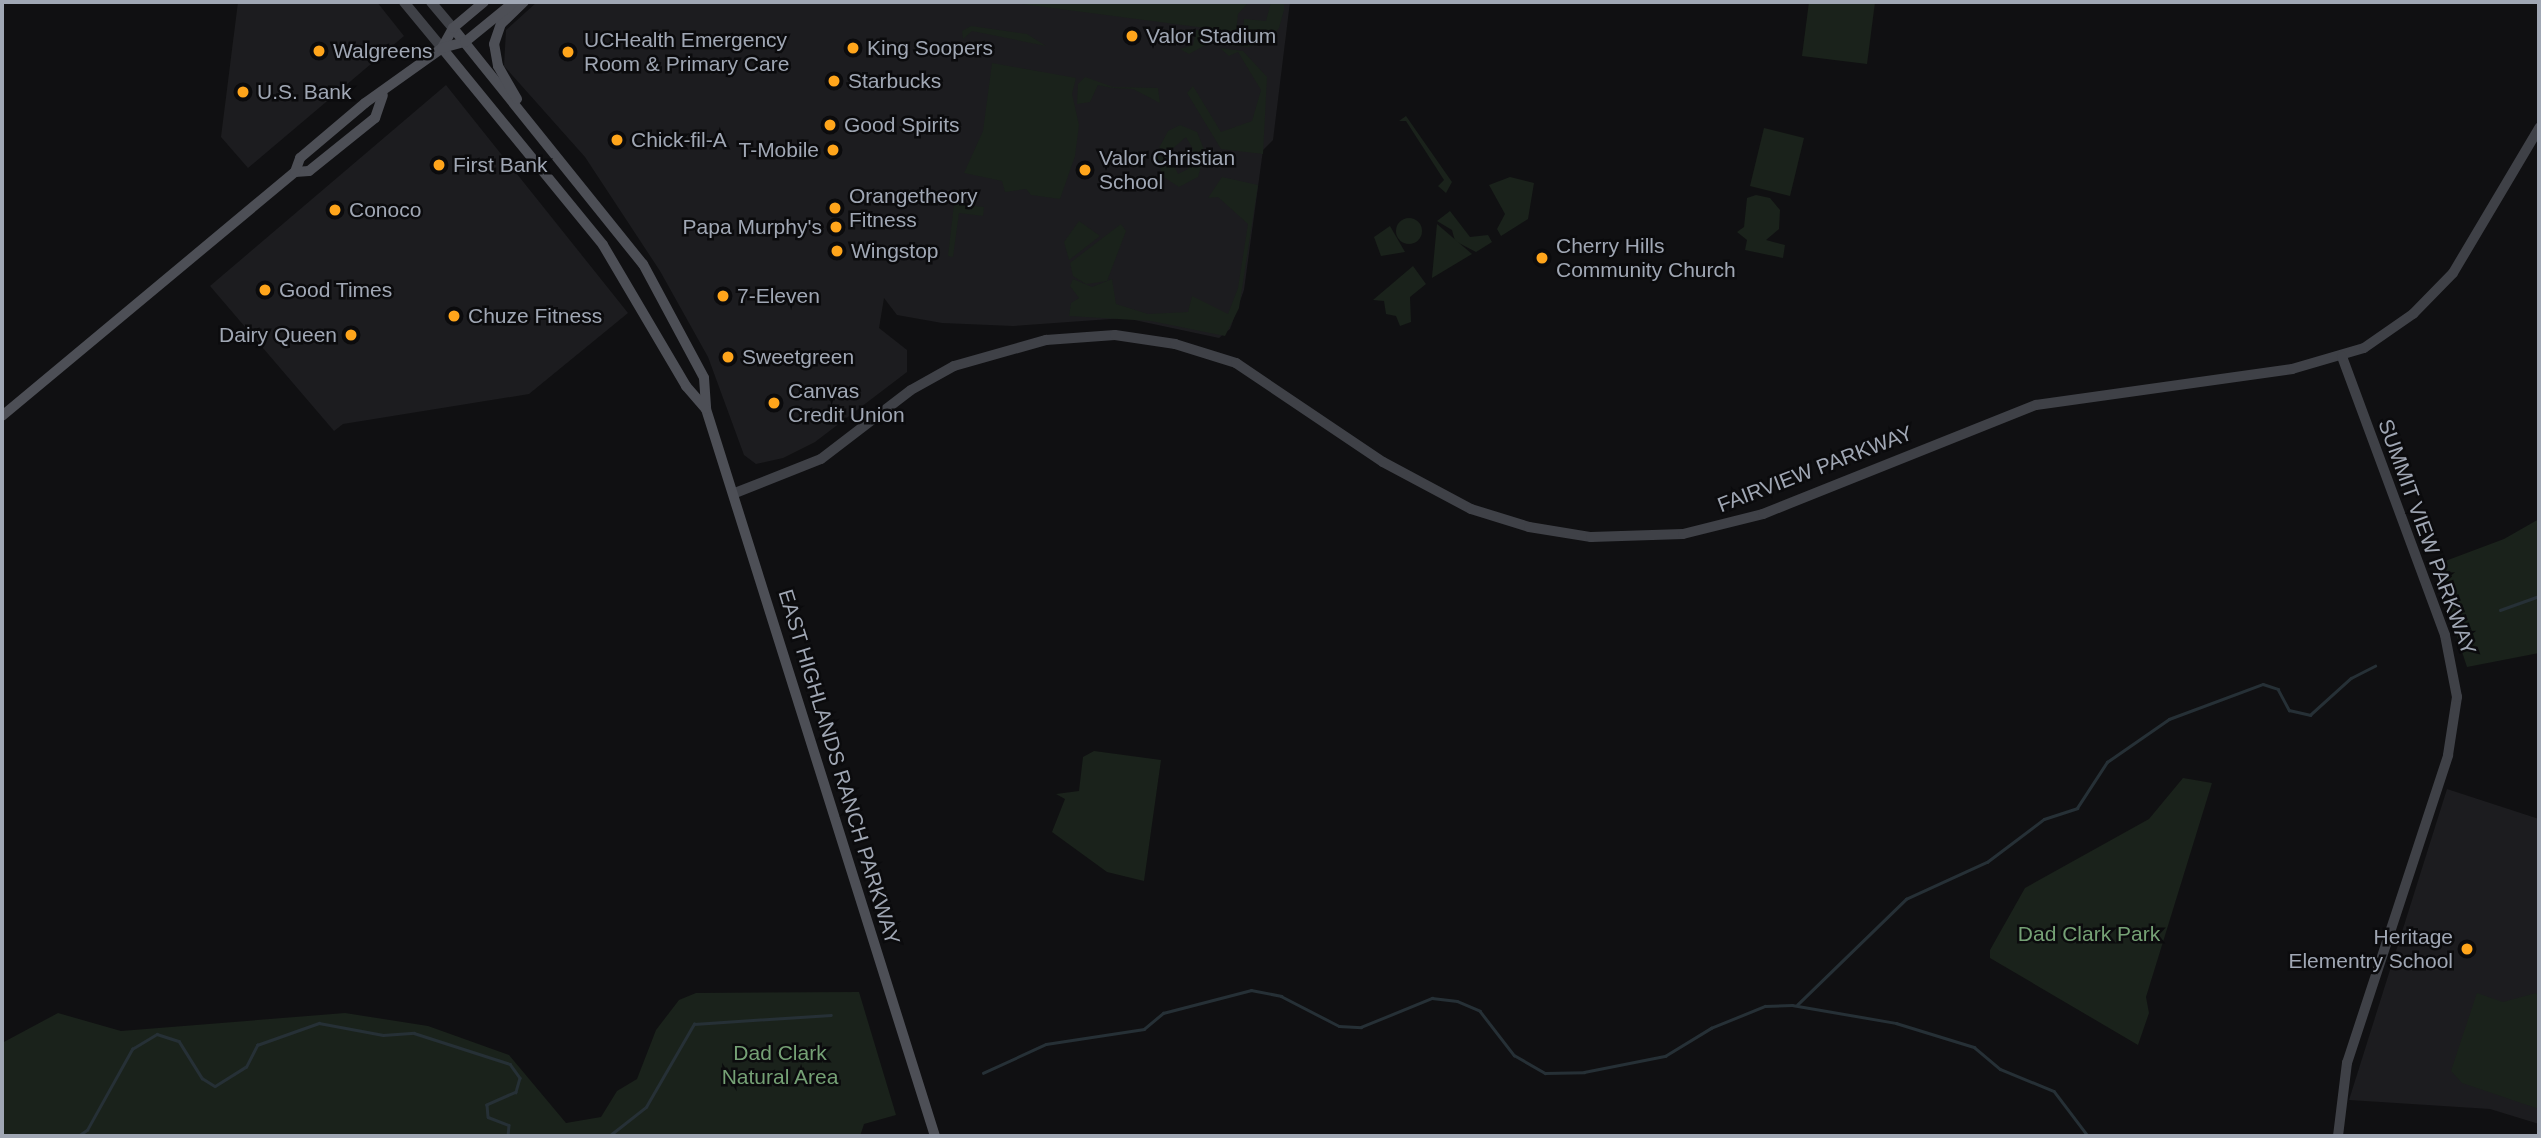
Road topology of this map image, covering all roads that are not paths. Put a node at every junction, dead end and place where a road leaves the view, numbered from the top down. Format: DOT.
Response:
graph roads {
  1 [pos="404,2"];
  2 [pos="431,2"];
  3 [pos="484,2"];
  4 [pos="514,2"];
  5 [pos="524,2"];
  6 [pos="453,28"];
  7 [pos="465,42"];
  8 [pos="442,48"];
  9 [pos="383,95"];
  10 [pos="522,111"];
  11 [pos="2539,128"];
  12 [pos="295,172"];
  13 [pos="2342,356"];
  14 [pos="706,409"];
  15 [pos="2,416"];
  16 [pos="735,493"];
  17 [pos="935,1136"];
  18 [pos="2338,1136"];
  1 -- 8 [label="main road"];
  2 -- 6 [label="main road"];
  3 -- 6 [label="main road"];
  4 -- 7 [label="main road"];
  5 -- 10 [label="main road"];
  6 -- 7 [label="main road, EAST HIGHLANDS RANCH PARKWAY"];
  6 -- 8 [label="main road"];
  7 -- 8 [label="main road"];
  7 -- 10 [label="main road, EAST HIGHLANDS RANCH PARKWAY"];
  8 -- 9 [label="main road"];
  8 -- 14 [label="main road, EAST HIGHLANDS RANCH PARKWAY"];
  9 -- 12 [label="main road"];
  9 -- 12 [label="main road"];
  10 -- 14 [label="main road, EAST HIGHLANDS RANCH PARKWAY"];
  11 -- 13 [label="main road, FAIRVIEW PARKWAY"];
  12 -- 15 [label="main road"];
  13 -- 16 [label="main road, FAIRVIEW PARKWAY"];
  13 -- 18 [label="main road, SUMMIT VIEW PARKWAY"];
  14 -- 16 [label="main road, EAST HIGHLANDS RANCH PARKWAY"];
  16 -- 17 [label="main road, EAST HIGHLANDS RANCH PARKWAY"];
}
